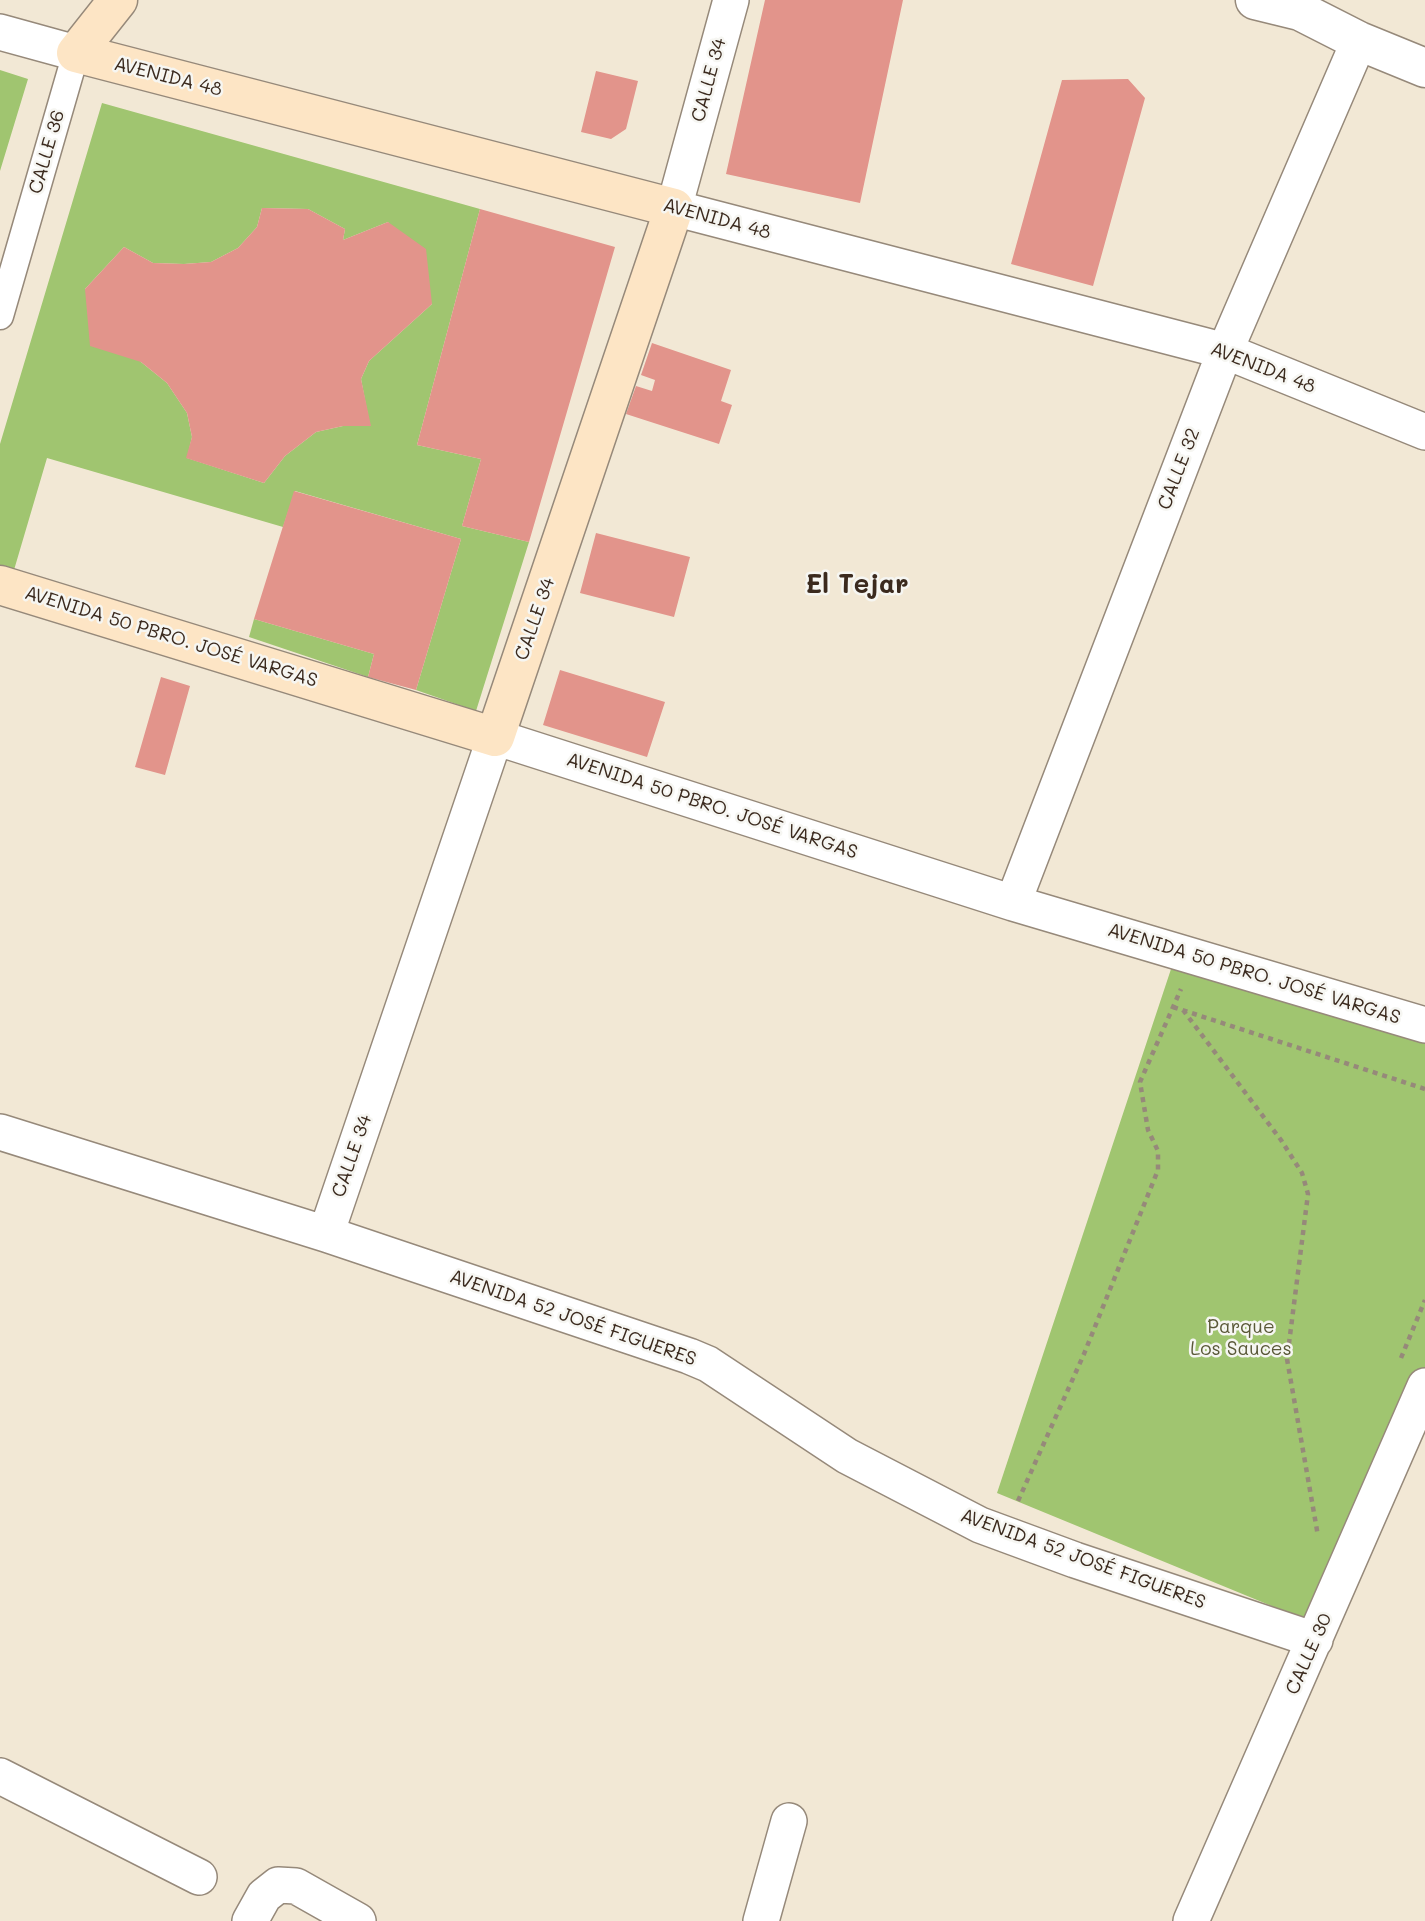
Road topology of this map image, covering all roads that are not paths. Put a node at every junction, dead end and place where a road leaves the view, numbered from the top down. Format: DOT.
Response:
graph roads {
  1 [pos="117,0"];
  2 [pos="730,0"];
  3 [pos="1255,0"];
  4 [pos="0,32"];
  5 [pos="1359,41"];
  6 [pos="76,53"];
  7 [pos="1425,68"];
  8 [pos="674,208"];
  9 [pos="0,316"];
  10 [pos="1225,351"];
  11 [pos="1425,432"];
  12 [pos="0,585"];
  13 [pos="495,737"];
  14 [pos="1013,903"];
  15 [pos="1425,1025"];
  16 [pos="0,1132"];
  17 [pos="326,1234"];
  18 [pos="1425,1386"];
  19 [pos="1315,1640"];
  20 [pos="0,1776"];
  21 [pos="789,1821"];
  22 [pos="200,1877"];
  23 [pos="250,1921"];
  24 [pos="358,1921"];
  25 [pos="761,1921"];
  26 [pos="1191,1921"];
  1 -- 6 [label="main road, CALLE 36"];
  2 -- 8 [label="street, CALLE 34"];
  3 -- 5 [label="street"];
  4 -- 6 [label="street, AVENIDA 48"];
  5 -- 7 [label="street"];
  5 -- 10 [label="street, CALLE 32"];
  6 -- 8 [label="main road, AVENIDA 48"];
  6 -- 9 [label="street, CALLE 36"];
  8 -- 10 [label="street, AVENIDA 48"];
  8 -- 13 [label="main road, CALLE 34"];
  10 -- 11 [label="street, AVENIDA 48"];
  10 -- 14 [label="street, CALLE 32"];
  12 -- 13 [label="main road, AVENIDA 50 PBRO. JOSÉ VARGAS"];
  13 -- 14 [label="street, AVENIDA 50 PBRO. JOSÉ VARGAS"];
  13 -- 17 [label="street, CALLE 34"];
  14 -- 15 [label="street, AVENIDA 50 PBRO. JOSÉ VARGAS"];
  16 -- 17 [label="street, AVENIDA 52 JOSÉ FIGUERES"];
  17 -- 19 [label="street, AVENIDA 52 JOSÉ FIGUERES"];
  18 -- 19 [label="street, CALLE 30"];
  19 -- 26 [label="street, CALLE 30"];
  20 -- 22 [label="street"];
  21 -- 25 [label="street"];
  23 -- 24 [label="street"];
}
